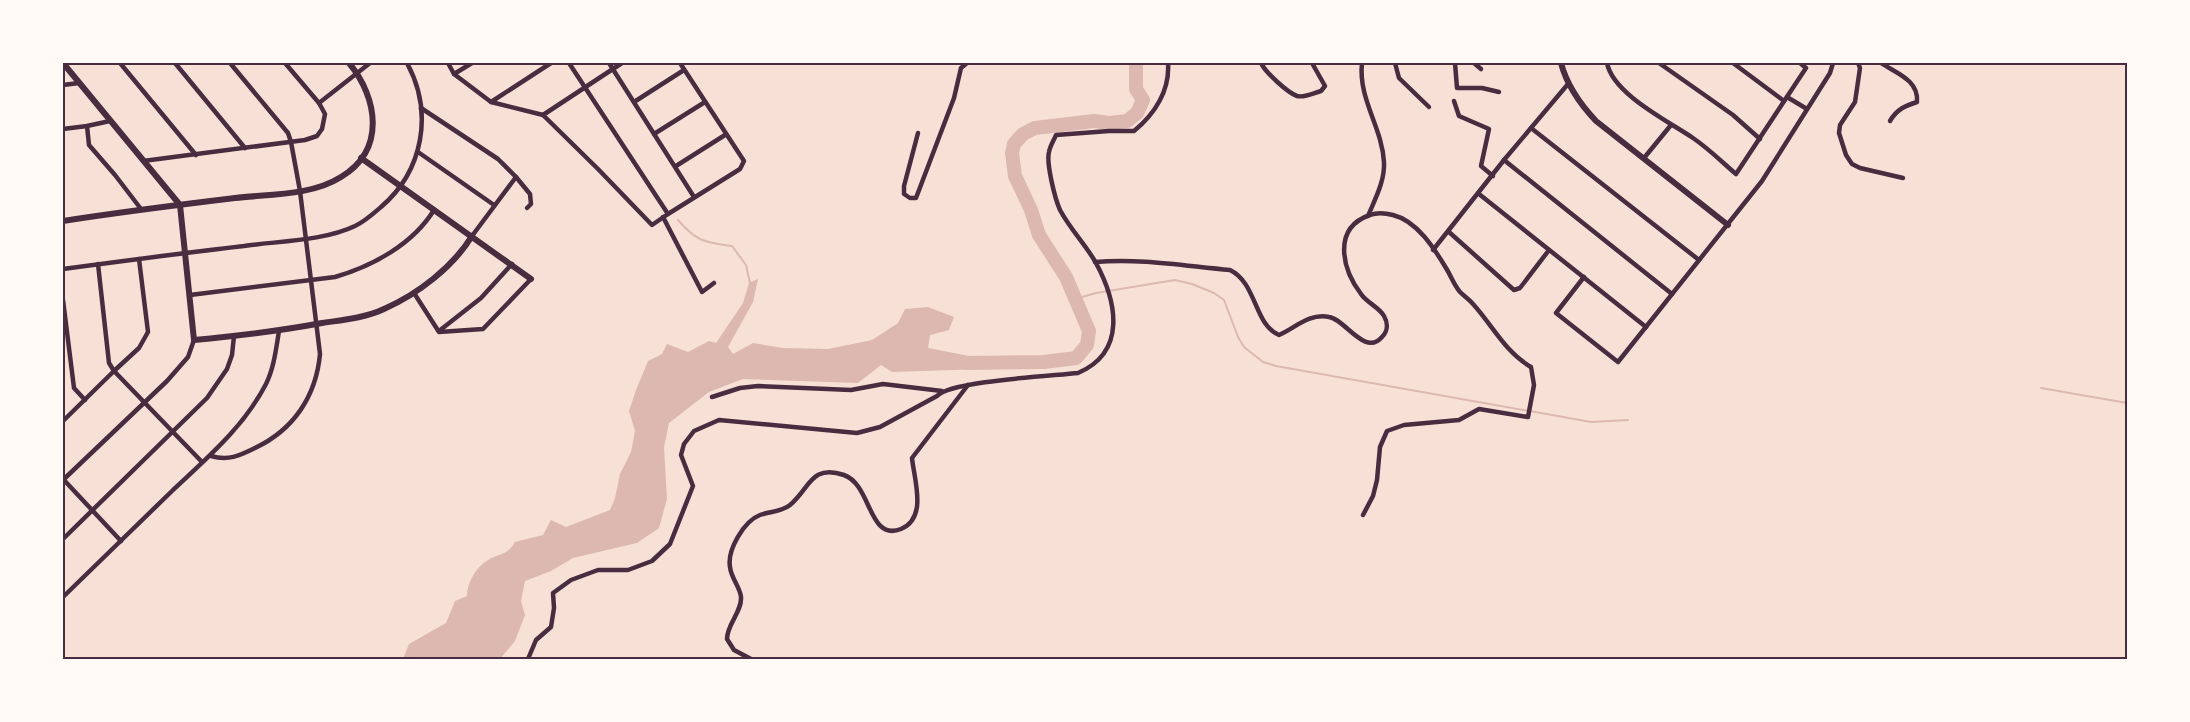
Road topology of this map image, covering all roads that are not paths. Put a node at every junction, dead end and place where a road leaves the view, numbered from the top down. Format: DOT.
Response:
graph roads {
  1 [pos="63,63"];
  2 [pos="120,63"];
  3 [pos="175,63"];
  4 [pos="230,63"];
  5 [pos="285,63"];
  6 [pos="349,63"];
  7 [pos="370,63"];
  8 [pos="407,63"];
  9 [pos="448,63"];
  10 [pos="472,63"];
  11 [pos="551,63"];
  12 [pos="569,63"];
  13 [pos="609,63"];
  14 [pos="622,63"];
  15 [pos="680,63"];
  16 [pos="967,63"];
  17 [pos="1168,63"];
  18 [pos="1261,63"];
  19 [pos="1312,63"];
  20 [pos="1362,63"];
  21 [pos="1395,63"];
  22 [pos="1455,63"];
  23 [pos="1474,63"];
  24 [pos="1561,63"];
  25 [pos="1607,63"];
  26 [pos="1659,63"];
  27 [pos="1733,63"];
  28 [pos="1800,63"];
  29 [pos="1833,63"];
  30 [pos="1858,63"];
  31 [pos="1881,63"];
  32 [pos="613,69"];
  33 [pos="684,69"];
  34 [pos="1481,69"];
  35 [pos="357,73"];
  36 [pos="454,74"];
  37 [pos="80,83"];
  38 [pos="1568,84"];
  39 [pos="63,85"];
  40 [pos="586,87"];
  41 [pos="1499,92"];
  42 [pos="1785,99"];
  43 [pos="1454,101"];
  44 [pos="491,102"];
  45 [pos="634,102"];
  46 [pos="705,102"];
  47 [pos="319,103"];
  48 [pos="1429,107"];
  49 [pos="421,108"];
  50 [pos="1807,110"];
  51 [pos="543,116"];
  52 [pos="110,121"];
  53 [pos="1890,121"];
  54 [pos="1671,124"];
  55 [pos="87,126"];
  56 [pos="1531,128"];
  57 [pos="63,129"];
  58 [pos="918,133"];
  59 [pos="654,134"];
  60 [pos="725,135"];
  61 [pos="1760,139"];
  62 [pos="291,142"];
  63 [pos="245,148"];
  64 [pos="418,152"];
  65 [pos="196,155"];
  66 [pos="1644,158"];
  67 [pos="361,159"];
  68 [pos="143,160"];
  69 [pos="1504,160"];
  70 [pos="676,166"];
  71 [pos="1493,176"];
  72 [pos="516,177"];
  73 [pos="1903,178"];
  74 [pos="401,187"];
  75 [pos="300,191"];
  76 [pos="1479,194"];
  77 [pos="694,197"];
  78 [pos="180,205"];
  79 [pos="495,205"];
  80 [pos="527,208"];
  81 [pos="141,209"];
  82 [pos="434,210"];
  83 [pos="666,216"];
  84 [pos="1368,216"];
  85 [pos="63,221"];
  86 [pos="1728,225"];
  87 [pos="1449,232"];
  88 [pos="472,236"];
  89 [pos="306,238"];
  90 [pos="1433,250"];
  91 [pos="1549,250"];
  92 [pos="185,253"];
  93 [pos="139,260"];
  94 [pos="1699,261"];
  95 [pos="1095,262"];
  96 [pos="98,264"];
  97 [pos="512,264"];
  98 [pos="63,269"];
  99 [pos="1584,278"];
  100 [pos="531,279"];
  101 [pos="311,280"];
  102 [pos="714,282"];
  103 [pos="414,293"];
  104 [pos="1672,294"];
  105 [pos="190,295"];
  106 [pos="63,300"];
  107 [pos="318,324"];
  108 [pos="1646,327"];
  109 [pos="279,331"];
  110 [pos="439,332"];
  111 [pos="234,336"];
  112 [pos="194,340"];
  113 [pos="114,371"];
  114 [pos="968,385"];
  115 [pos="942,391"];
  116 [pos="712,397"];
  117 [pos="85,400"];
  118 [pos="144,404"];
  119 [pos="63,421"];
  120 [pos="173,433"];
  121 [pos="211,456"];
  122 [pos="202,462"];
  123 [pos="63,479"];
  124 [pos="93,510"];
  125 [pos="1363,515"];
  126 [pos="63,538"];
  127 [pos="121,541"];
  128 [pos="63,597"];
  129 [pos="528,659"];
  130 [pos="751,659"];
  1 -- 37 [label="street"];
  2 -- 65 [label="street"];
  3 -- 63 [label="street"];
  4 -- 62 [label="street"];
  5 -- 47 [label="street"];
  6 -- 35 [label="street"];
  7 -- 35 [label="street"];
  8 -- 49 [label="street"];
  9 -- 36 [label="street"];
  10 -- 36 [label="street"];
  11 -- 44 [label="street"];
  12 -- 40 [label="street"];
  13 -- 32 [label="street"];
  14 -- 32 [label="street"];
  15 -- 33 [label="street"];
  16 -- 58 [label="street"];
  17 -- 95 [label="street"];
  18 -- 19 [label="street"];
  20 -- 84 [label="street"];
  21 -- 48 [label="street"];
  22 -- 41 [label="street"];
  23 -- 34 [label="street"];
  24 -- 38 [label="street"];
  25 -- 54 [label="street"];
  26 -- 61 [label="street"];
  27 -- 42 [label="street"];
  28 -- 42 [label="street"];
  29 -- 50 [label="street"];
  30 -- 73 [label="street"];
  31 -- 53 [label="street"];
  32 -- 40 [label="street"];
  32 -- 45 [label="street"];
  33 -- 45 [label="street"];
  33 -- 46 [label="street"];
  35 -- 47 [label="street"];
  35 -- 67 [label="street"];
  36 -- 44 [label="street"];
  37 -- 39 [label="street"];
  37 -- 52 [label="street"];
  38 -- 56 [label="street"];
  38 -- 66 [label="street"];
  40 -- 51 [label="street"];
  40 -- 83 [label="street"];
  42 -- 50 [label="street"];
  42 -- 61 [label="street"];
  43 -- 71 [label="street"];
  44 -- 51 [label="street"];
  45 -- 59 [label="street"];
  46 -- 59 [label="street"];
  46 -- 60 [label="street"];
  47 -- 62 [label="street"];
  49 -- 64 [label="street"];
  49 -- 72 [label="street"];
  50 -- 86 [label="street"];
  51 -- 83 [label="street"];
  52 -- 55 [label="street"];
  52 -- 68 [label="street"];
  54 -- 61 [label="street"];
  54 -- 66 [label="street"];
  55 -- 57 [label="street"];
  55 -- 81 [label="street"];
  56 -- 69 [label="street"];
  56 -- 94 [label="street"];
  59 -- 70 [label="street"];
  60 -- 70 [label="street"];
  60 -- 77 [label="street"];
  62 -- 63 [label="street"];
  62 -- 75 [label="street"];
  63 -- 65 [label="street"];
  64 -- 74 [label="street"];
  64 -- 79 [label="street"];
  65 -- 68 [label="street"];
  66 -- 86 [label="street"];
  67 -- 74 [label="street"];
  67 -- 75 [label="street"];
  68 -- 78 [label="street"];
  69 -- 71 [label="street"];
  69 -- 104 [label="street"];
  70 -- 77 [label="street"];
  71 -- 76 [label="street"];
  72 -- 79 [label="street"];
  72 -- 80 [label="street"];
  74 -- 82 [label="street"];
  74 -- 89 [label="street"];
  75 -- 78 [label="street"];
  75 -- 89 [label="street"];
  76 -- 87 [label="street"];
  76 -- 91 [label="street"];
  77 -- 83 [label="street"];
  78 -- 81 [label="street"];
  78 -- 92 [label="street"];
  79 -- 88 [label="street"];
  81 -- 85 [label="street"];
  82 -- 88 [label="street"];
  82 -- 101 [label="street"];
  83 -- 102 [label="street"];
  84 -- 90 [label="street"];
  84 -- 95 [label="street"];
  86 -- 94 [label="street"];
  87 -- 90 [label="street"];
  87 -- 91 [label="street"];
  88 -- 97 [label="street"];
  88 -- 103 [label="street"];
  89 -- 92 [label="street"];
  89 -- 101 [label="street"];
  90 -- 125 [label="street"];
  91 -- 99 [label="street"];
  92 -- 93 [label="street"];
  92 -- 105 [label="street"];
  93 -- 96 [label="street"];
  93 -- 113 [label="street"];
  94 -- 104 [label="street"];
  95 -- 114 [label="street"];
  96 -- 98 [label="street"];
  96 -- 113 [label="street"];
  97 -- 100 [label="street"];
  97 -- 110 [label="street"];
  99 -- 108 [label="street"];
  99 -- 108 [label="street"];
  100 -- 110 [label="street"];
  101 -- 105 [label="street"];
  101 -- 107 [label="street"];
  103 -- 107 [label="street"];
  103 -- 110 [label="street"];
  104 -- 108 [label="street"];
  105 -- 112 [label="street"];
  106 -- 117 [label="street"];
  107 -- 109 [label="street"];
  107 -- 121 [label="street"];
  109 -- 111 [label="street"];
  109 -- 121 [label="street"];
  111 -- 112 [label="street"];
  111 -- 120 [label="street"];
  112 -- 118 [label="street"];
  113 -- 117 [label="street"];
  113 -- 118 [label="street"];
  114 -- 115 [label="street"];
  114 -- 130 [label="street"];
  115 -- 116 [label="street"];
  115 -- 129 [label="street"];
  117 -- 119 [label="street"];
  118 -- 120 [label="street"];
  118 -- 123 [label="street"];
  120 -- 122 [label="street"];
  120 -- 124 [label="street"];
  121 -- 122 [label="street"];
  122 -- 127 [label="street"];
  123 -- 124 [label="street"];
  124 -- 126 [label="street"];
  124 -- 127 [label="street"];
  127 -- 128 [label="street"];
}
